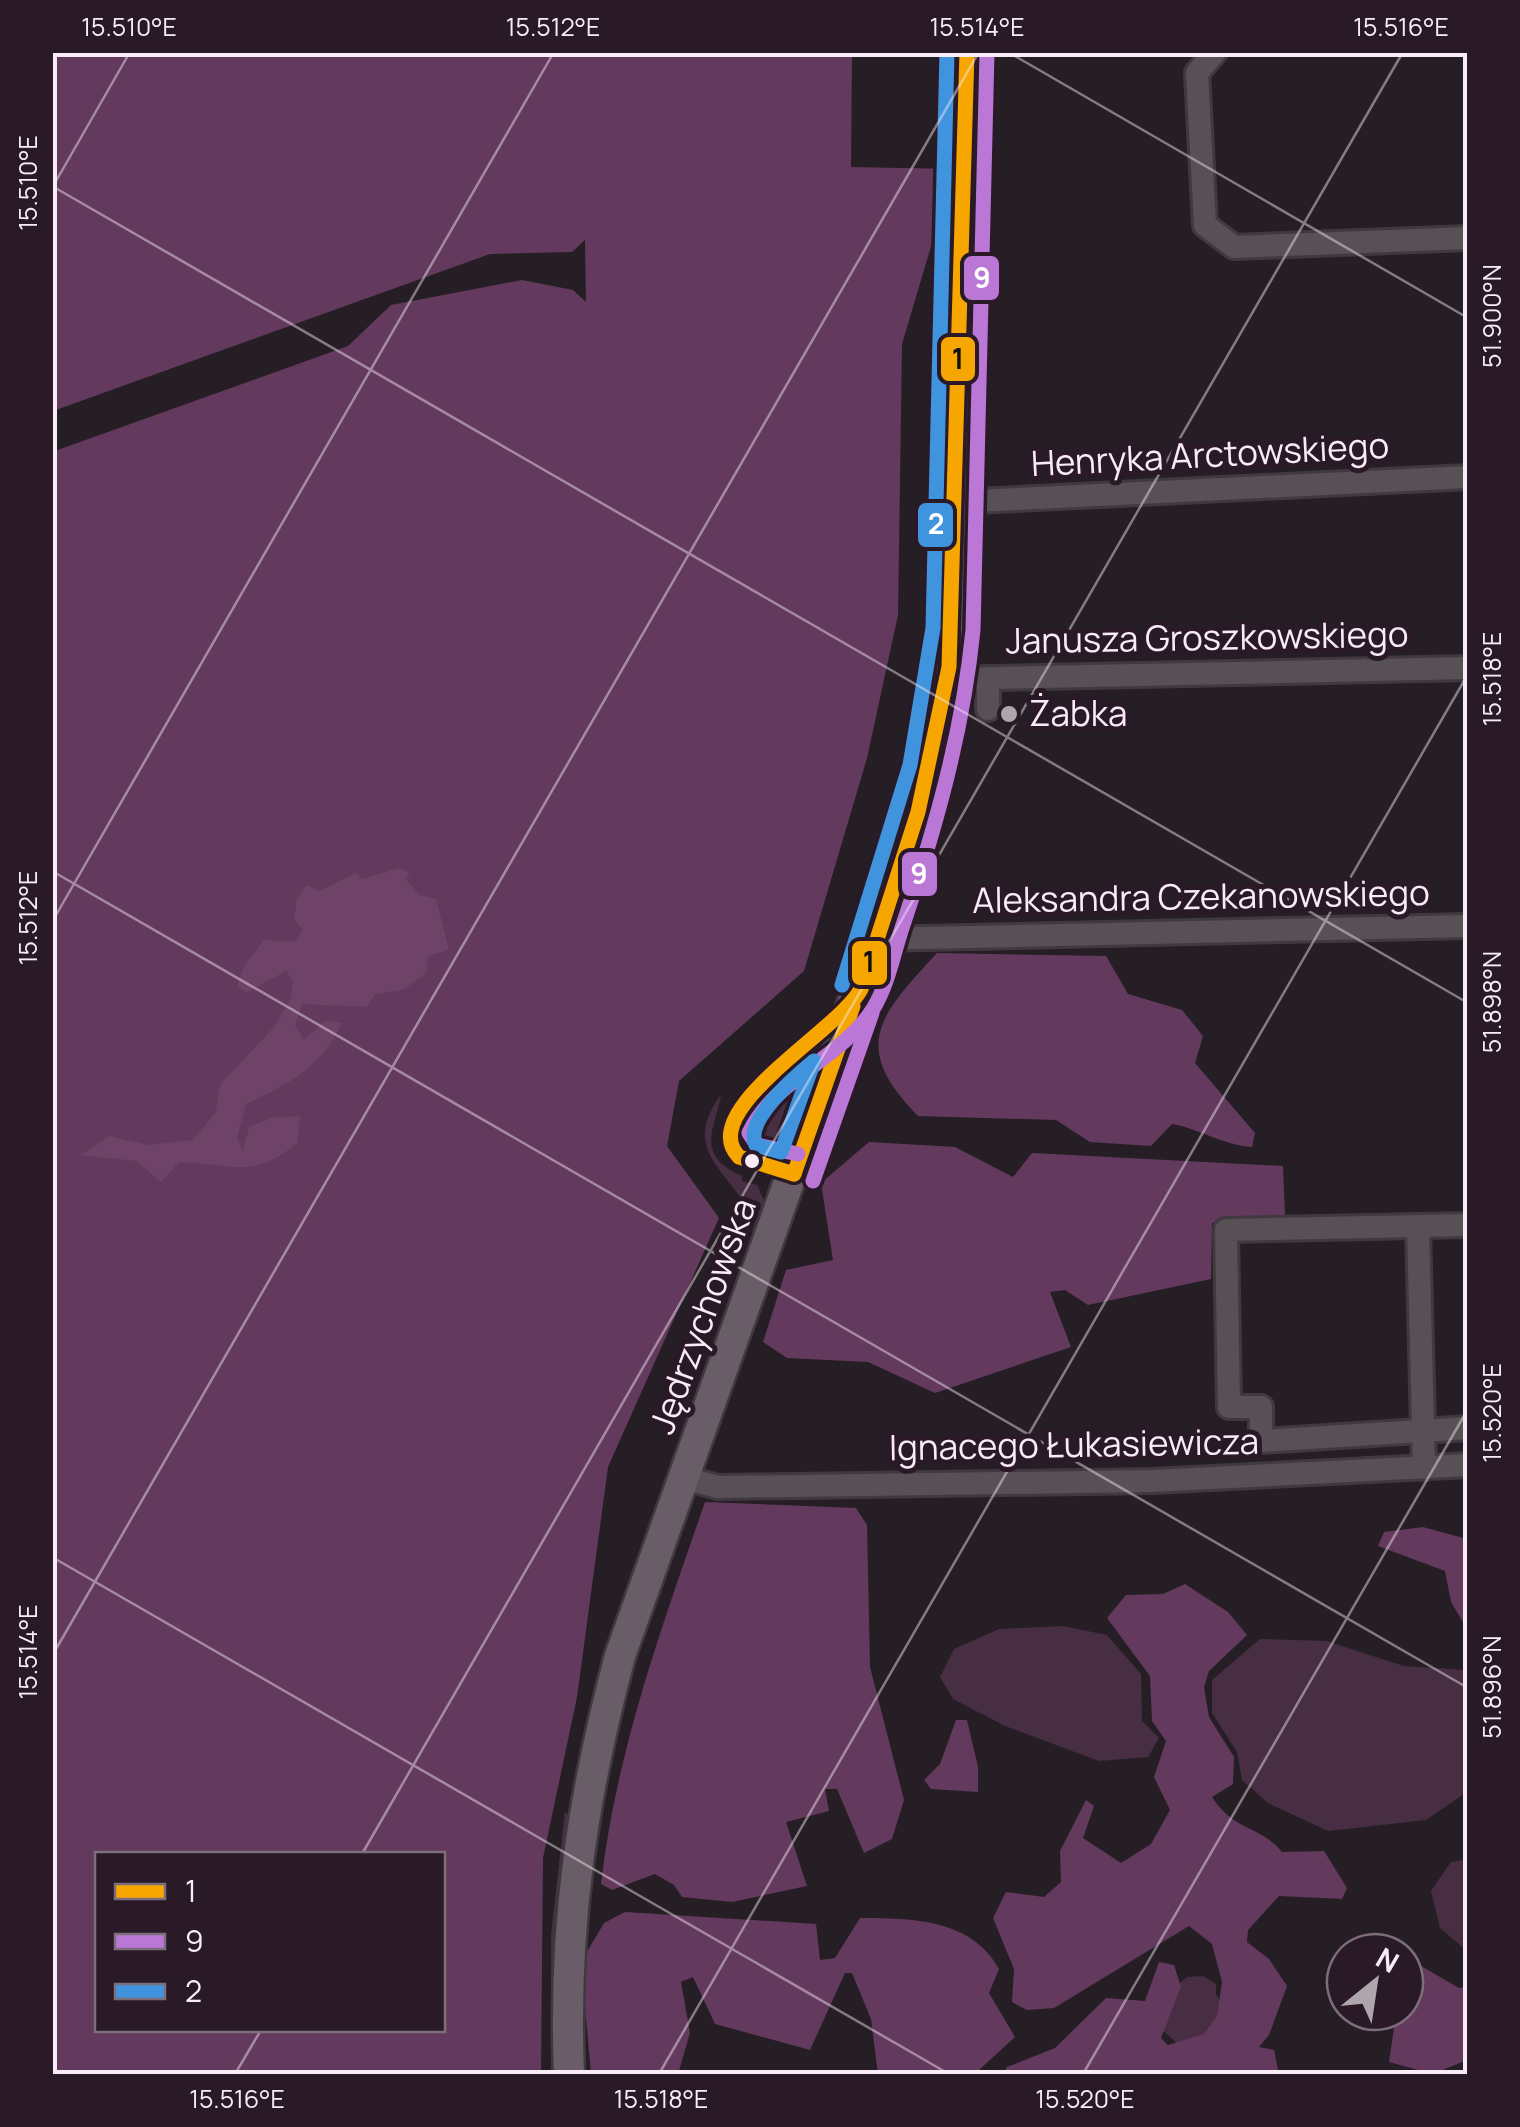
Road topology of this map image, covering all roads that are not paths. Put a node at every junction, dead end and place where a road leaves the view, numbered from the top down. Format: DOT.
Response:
graph roads {
  1 [pos="967,52"];
  2 [pos="1215,52"];
  3 [pos="1468,238"];
  4 [pos="1468,478"];
  5 [pos="956,502"];
  6 [pos="1468,668"];
  7 [pos="988,678"];
  8 [pos="948,679"];
  9 [pos="988,709"];
  10 [pos="1468,926"];
  11 [pos="876,939"];
  12 [pos="1468,1224"];
  13 [pos="1418,1226"];
  14 [pos="1468,1428"];
  15 [pos="1422,1432"];
  16 [pos="1468,1464"];
  17 [pos="1424,1468"];
  18 [pos="684,1478"];
  19 [pos="569,2074"];
  1 -- 5 [label="main road, Jędrzychowska"];
  2 -- 3 [label="street"];
  4 -- 5 [label="street, Henryka Arctowskiego"];
  5 -- 8 [label="main road, Jędrzychowska"];
  6 -- 7 [label="street, Janusza Groszkowskiego"];
  7 -- 8 [label="street, Janusza Groszkowskiego"];
  7 -- 9 [label="street"];
  8 -- 11 [label="main road, Jędrzychowska"];
  10 -- 11 [label="street, Aleksandra Czekanowskiego"];
  11 -- 18 [label="main road, Jędrzychowska"];
  12 -- 13 [label="street"];
  13 -- 15 [label="street"];
  13 -- 15 [label="street"];
  14 -- 15 [label="street"];
  15 -- 17 [label="street"];
  16 -- 17 [label="street, Ignacego Łukasiewicza"];
  17 -- 18 [label="street, Ignacego Łukasiewicza"];
  18 -- 19 [label="main road, Jędrzychowska"];
}
